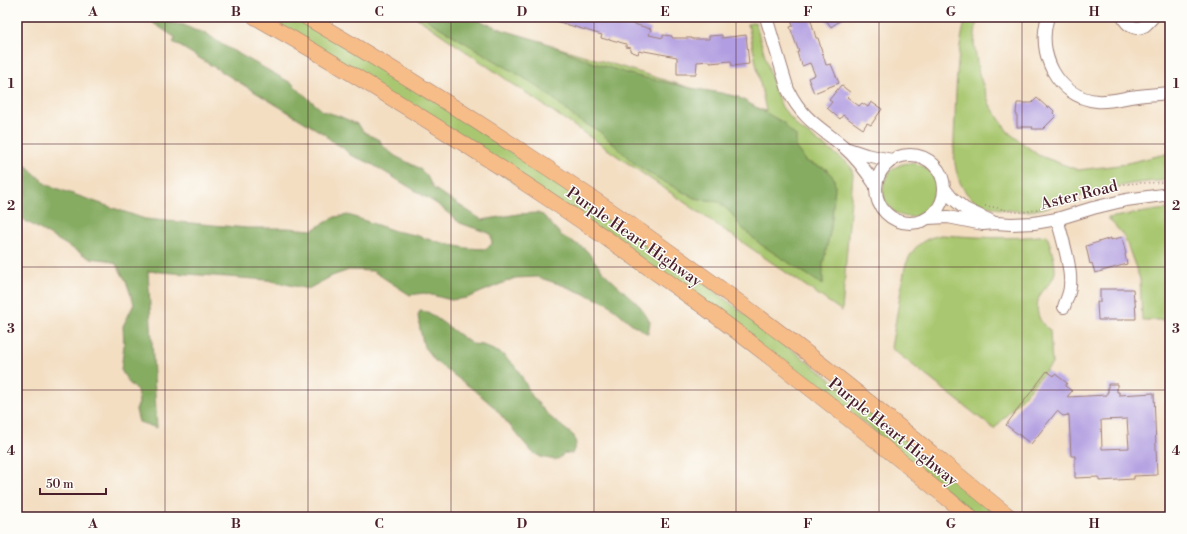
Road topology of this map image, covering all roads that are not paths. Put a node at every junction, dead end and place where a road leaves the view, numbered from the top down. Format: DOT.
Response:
graph roads {
  1 [pos="255,17"];
  2 [pos="306,17"];
  3 [pos="766,17"];
  4 [pos="1048,17"];
  5 [pos="1123,17"];
  6 [pos="1153,17"];
  7 [pos="1170,93"];
  8 [pos="845,148"];
  9 [pos="892,160"];
  10 [pos="876,186"];
  11 [pos="944,188"];
  12 [pos="1170,194"];
  13 [pos="928,218"];
  14 [pos="1057,219"];
  15 [pos="996,223"];
  16 [pos="1064,307"];
  17 [pos="970,517"];
  18 [pos="1010,517"];
  1 -- 17 [label="main road, Purple Heart Highway"];
  2 -- 18 [label="main road, Purple Heart Highway"];
  3 -- 8 [label="street"];
  4 -- 7 [label="street"];
  5 -- 6 [label="street"];
  8 -- 9 [label="street"];
  8 -- 10 [label="street"];
  9 -- 10 [label="street"];
  9 -- 11 [label="street"];
  10 -- 13 [label="street"];
  11 -- 13 [label="street"];
  11 -- 15 [label="street, Aster Road"];
  12 -- 14 [label="street, Aster Road"];
  13 -- 15 [label="street, Aster Road"];
  14 -- 15 [label="street, Aster Road"];
  14 -- 16 [label="street"];
}
